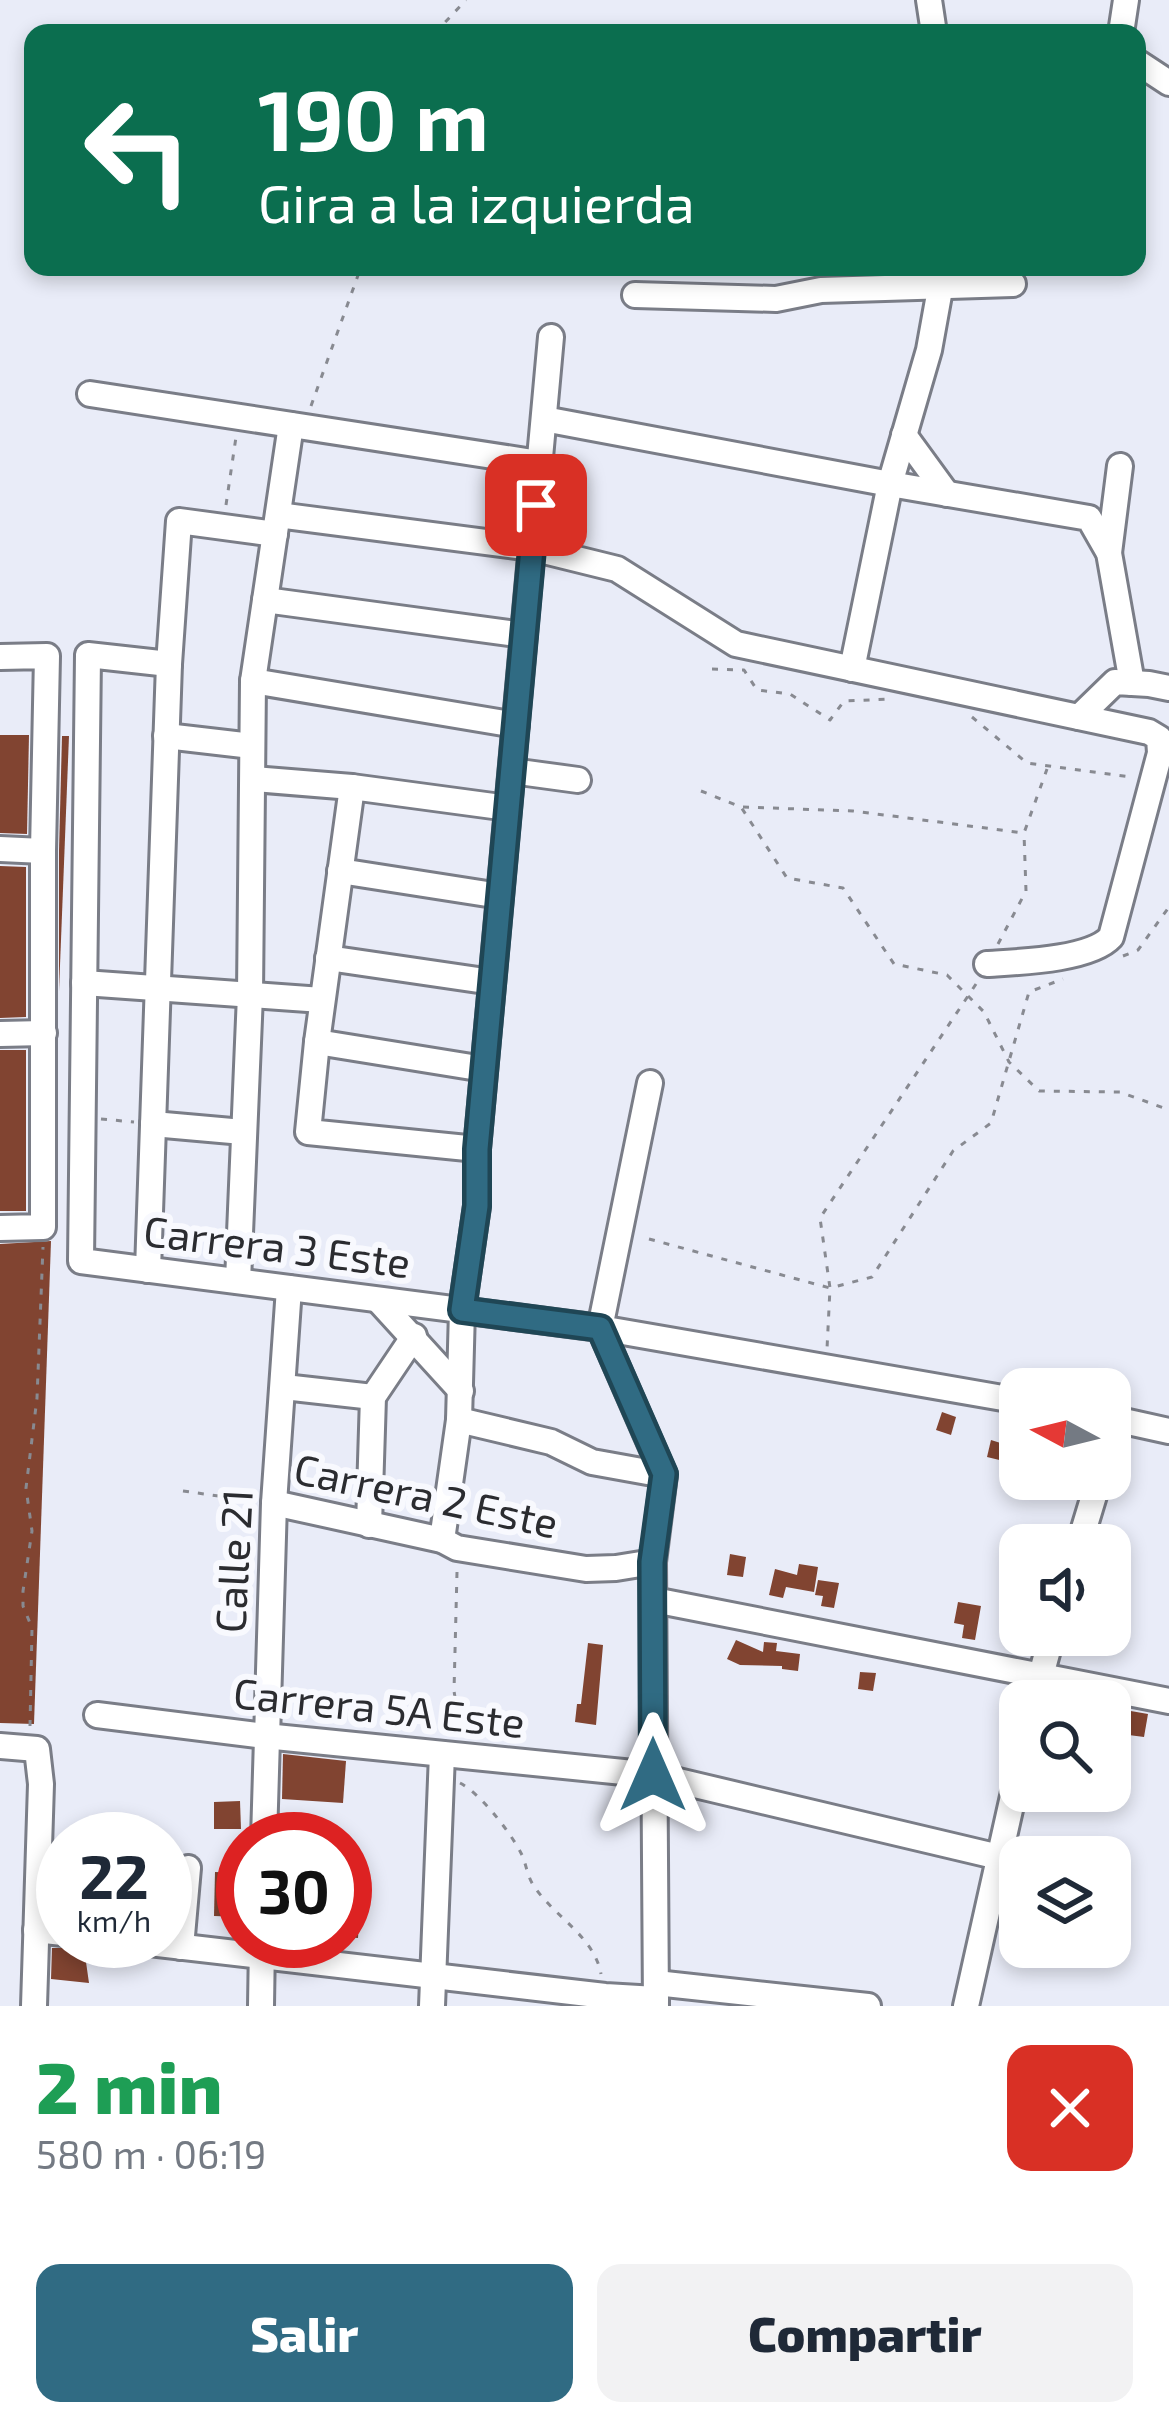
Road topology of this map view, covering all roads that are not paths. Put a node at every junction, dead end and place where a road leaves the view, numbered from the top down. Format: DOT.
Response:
graph roads {
  1 [pos="943,277"];
  2 [pos="1013,284"];
  3 [pos="635,295"];
  4 [pos="551,337"];
  5 [pos="89,394"];
  6 [pos="544,419"];
  7 [pos="296,426"];
  8 [pos="904,435"];
  9 [pos="539,463"];
  10 [pos="1120,466"];
  11 [pos="890,484"];
  12 [pos="947,494"];
  13 [pos="276,525"];
  14 [pos="532,548"];
  15 [pos="1109,553"];
  16 [pos="265,600"];
  17 [pos="524,635"];
  18 [pos="0,657"];
  19 [pos="169,664"];
  20 [pos="852,669"];
  21 [pos="254,681"];
  22 [pos="1132,683"];
  23 [pos="1169,688"];
  24 [pos="1079,717"];
  25 [pos="516,724"];
  26 [pos="166,736"];
  27 [pos="252,746"];
  28 [pos="512,771"];
  29 [pos="253,779"];
  30 [pos="578,780"];
  31 [pos="352,788"];
  32 [pos="508,808"];
  33 [pos="0,849"];
  34 [pos="44,850"];
  35 [pos="340,871"];
  36 [pos="500,896"];
  37 [pos="328,958"];
  38 [pos="987,964"];
  39 [pos="84,982"];
  40 [pos="492,982"];
  41 [pos="158,988"];
  42 [pos="250,995"];
  43 [pos="322,1000"];
  44 [pos="44,1033"];
  45 [pos="0,1034"];
  46 [pos="316,1042"];
  47 [pos="484,1069"];
  48 [pos="650,1083"];
  49 [pos="153,1124"];
  50 [pos="243,1132"];
  51 [pos="477,1149"];
  52 [pos="0,1228"];
  53 [pos="148,1270"];
  54 [pos="238,1282"];
  55 [pos="290,1288"];
  56 [pos="378,1300"];
  57 [pos="462,1310"];
  58 [pos="600,1328"];
  59 [pos="413,1336"];
  60 [pos="284,1387"];
  61 [pos="461,1391"];
  62 [pos="374,1396"];
  63 [pos="999,1398"];
  64 [pos="459,1420"];
  65 [pos="1131,1428"];
  66 [pos="1169,1431"];
  67 [pos="664,1474"];
  68 [pos="274,1503"];
  69 [pos="369,1525"];
  70 [pos="450,1544"];
  71 [pos="652,1562"];
  72 [pos="654,1600"];
  73 [pos="1046,1656"];
  74 [pos="1040,1676"];
  75 [pos="1039,1680"];
  76 [pos="1169,1701"];
  77 [pos="98,1715"];
  78 [pos="265,1736"];
  79 [pos="0,1746"];
  80 [pos="445,1761"];
  81 [pos="653,1775"];
  82 [pos="40,1812"];
  83 [pos="264,1812"];
  84 [pos="999,1862"];
  85 [pos="999,1889"];
  86 [pos="36,1930"];
  87 [pos="372,1966"];
  88 [pos="262,1968"];
  89 [pos="433,1976"];
  90 [pos="656,1996"];
  91 [pos="34,2006"];
  92 [pos="261,2006"];
  93 [pos="432,2006"];
  94 [pos="868,2006"];
  95 [pos="966,2006"];
  1 -- 2 [label="street"];
  1 -- 3 [label="street"];
  1 -- 8 [label="street"];
  4 -- 6 [label="street"];
  5 -- 7 [label="street"];
  6 -- 9 [label="street"];
  6 -- 11 [label="street"];
  7 -- 9 [label="street"];
  7 -- 13 [label="street"];
  8 -- 11 [label="street"];
  8 -- 12 [label="street"];
  9 -- 14 [label="street"];
  10 -- 15 [label="street"];
  11 -- 12 [label="street"];
  11 -- 20 [label="street"];
  12 -- 15 [label="street"];
  13 -- 14 [label="street"];
  13 -- 16 [label="street"];
  13 -- 19 [label="street"];
  14 -- 17 [label="street"];
  14 -- 20 [label="street"];
  15 -- 22 [label="street"];
  16 -- 17 [label="street"];
  16 -- 21 [label="street"];
  17 -- 25 [label="street"];
  18 -- 34 [label="street"];
  19 -- 26 [label="street"];
  19 -- 39 [label="street"];
  20 -- 24 [label="street"];
  21 -- 25 [label="street"];
  21 -- 27 [label="street"];
  22 -- 23 [label="street"];
  22 -- 24 [label="street"];
  24 -- 38 [label="street"];
  25 -- 28 [label="street"];
  26 -- 27 [label="street"];
  26 -- 41 [label="street"];
  27 -- 29 [label="street"];
  28 -- 30 [label="street"];
  28 -- 32 [label="street"];
  29 -- 31 [label="street"];
  29 -- 42 [label="street"];
  31 -- 32 [label="street"];
  31 -- 35 [label="street"];
  32 -- 36 [label="street"];
  33 -- 34 [label="street"];
  34 -- 44 [label="street"];
  35 -- 36 [label="street"];
  35 -- 37 [label="street"];
  36 -- 40 [label="street"];
  37 -- 40 [label="street"];
  37 -- 43 [label="street"];
  39 -- 41 [label="street"];
  39 -- 53 [label="street, Carrera 3 Este"];
  40 -- 47 [label="street"];
  41 -- 42 [label="street"];
  41 -- 49 [label="street"];
  42 -- 43 [label="street"];
  42 -- 50 [label="street"];
  43 -- 46 [label="street"];
  44 -- 45 [label="street"];
  44 -- 52 [label="street"];
  46 -- 47 [label="street"];
  46 -- 51 [label="street"];
  47 -- 51 [label="street"];
  48 -- 58 [label="street"];
  49 -- 50 [label="street"];
  49 -- 53 [label="street"];
  50 -- 54 [label="street"];
  51 -- 57 [label="street"];
  53 -- 54 [label="street, Carrera 3 Este"];
  54 -- 55 [label="street, Carrera 3 Este"];
  55 -- 56 [label="street, Carrera 3 Este"];
  55 -- 60 [label="street, Calle 21"];
  56 -- 57 [label="street, Carrera 3 Este"];
  56 -- 59 [label="street"];
  57 -- 58 [label="street, Carrera 3 Este"];
  57 -- 61 [label="street"];
  58 -- 63 [label="street, Carrera 3 Este"];
  58 -- 67 [label="street"];
  59 -- 61 [label="street"];
  59 -- 62 [label="street"];
  60 -- 62 [label="street"];
  60 -- 68 [label="street, Calle 21"];
  61 -- 64 [label="street"];
  62 -- 69 [label="street"];
  64 -- 67 [label="street"];
  64 -- 70 [label="street"];
  65 -- 66 [label="street"];
  67 -- 71 [label="street"];
  68 -- 69 [label="street, Carrera 2 Este"];
  68 -- 78 [label="street, Calle 21"];
  69 -- 70 [label="street, Carrera 2 Este"];
  70 -- 71 [label="street, Carrera 2 Este"];
  71 -- 72 [label="street"];
  72 -- 74 [label="street"];
  72 -- 81 [label="street"];
  73 -- 74 [label="street"];
  74 -- 75 [label="street"];
  74 -- 76 [label="street"];
  77 -- 78 [label="street, Carrera 5A Este"];
  78 -- 80 [label="street, Carrera 5A Este"];
  78 -- 83 [label="street, Calle 21"];
  79 -- 82 [label="street"];
  80 -- 81 [label="street, Carrera 5A Este"];
  80 -- 89 [label="street"];
  81 -- 84 [label="street, Carrera 5A Este"];
  81 -- 90 [label="street"];
  85 -- 95 [label="street"];
  86 -- 91 [label="street"];
  87 -- 89 [label="street"];
  88 -- 92 [label="street"];
  89 -- 90 [label="street"];
  89 -- 93 [label="street"];
  90 -- 94 [label="street"];
}
